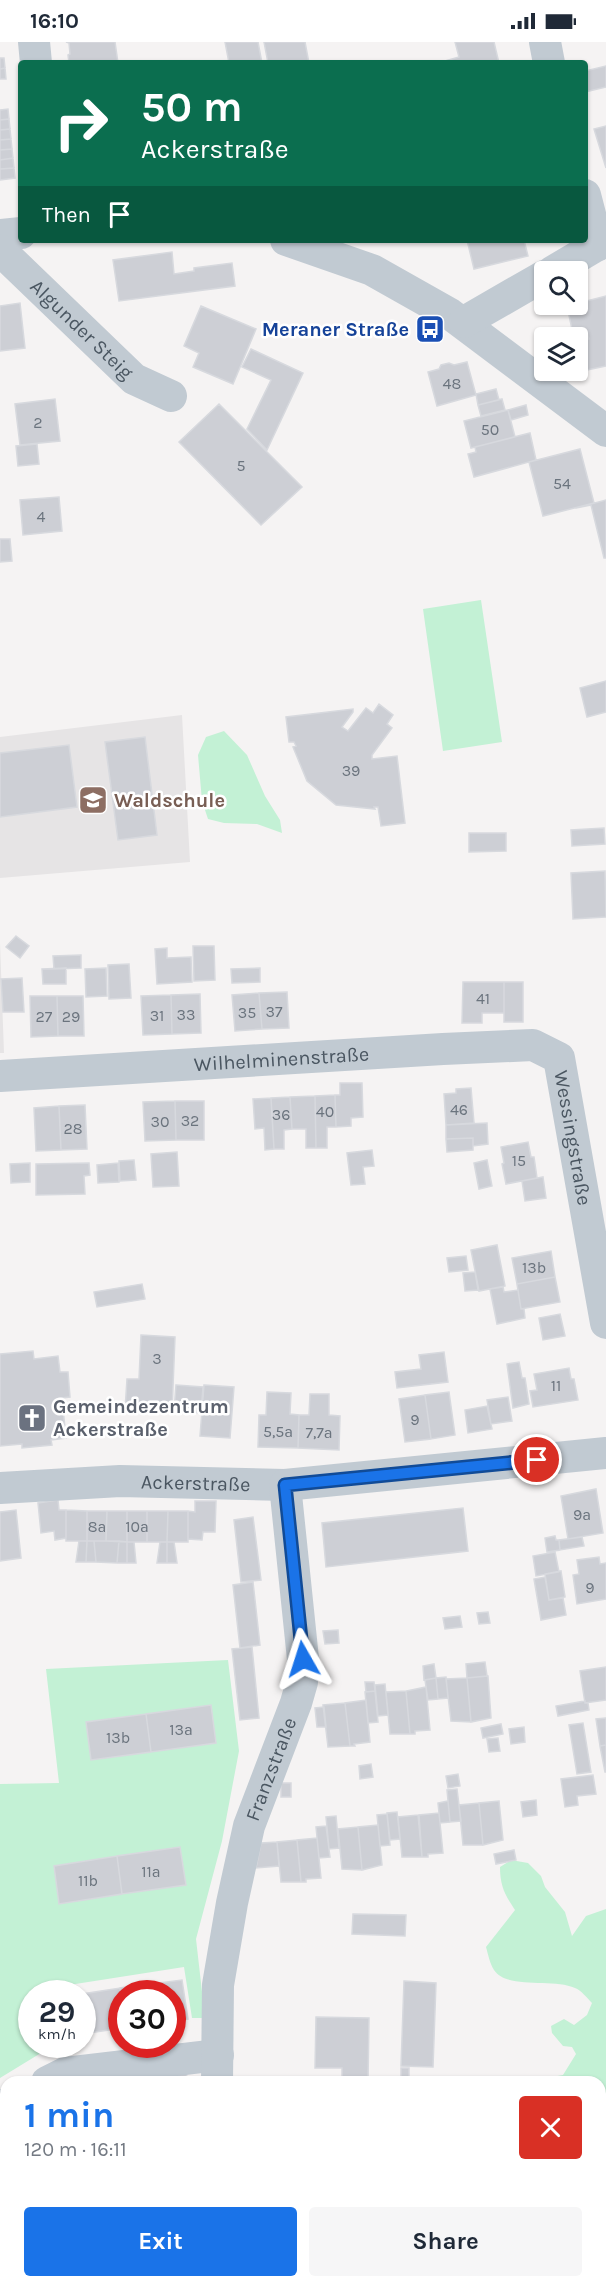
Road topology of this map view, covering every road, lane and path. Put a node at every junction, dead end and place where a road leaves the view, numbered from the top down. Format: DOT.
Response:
graph roads {
  1 [pos="34,42"];
  2 [pos="545,42"];
  3 [pos="36,60"];
  4 [pos="548,60"];
  5 [pos="588,203"];
  6 [pos="18,233"];
  7 [pos="0,235"];
  8 [pos="295,243"];
  9 [pos="602,243"];
  10 [pos="0,250"];
  11 [pos="571,261"];
  12 [pos="534,282"];
  13 [pos="464,322"];
  14 [pos="171,396"];
  15 [pos="606,431"];
  16 [pos="559,1058"];
  17 [pos="0,1076"];
  18 [pos="606,1323"];
  19 [pos="606,1453"];
  20 [pos="285,1485"];
  21 [pos="0,1488"];
  22 [pos="217,2069"];
  23 [pos="59,2076"];
  1 -- 3 [label="street"];
  2 -- 4 [label="street"];
  5 -- 9 [label="street"];
  6 -- 7 [label="street"];
  8 -- 13 [label="street"];
  9 -- 11 [label="street"];
  10 -- 14 [label="street, Algunder Steig"];
  12 -- 13 [label="street"];
  13 -- 15 [label="street"];
  16 -- 17 [label="street, Wilhelminenstraße"];
  16 -- 18 [label="street, Wessingstraße"];
  19 -- 20 [label="street, Ackerstraße"];
  20 -- 21 [label="street, Ackerstraße"];
  20 -- 22 [label="street, Franzstraße"];
  22 -- 23 [label="street, Franzstraße"];
}
